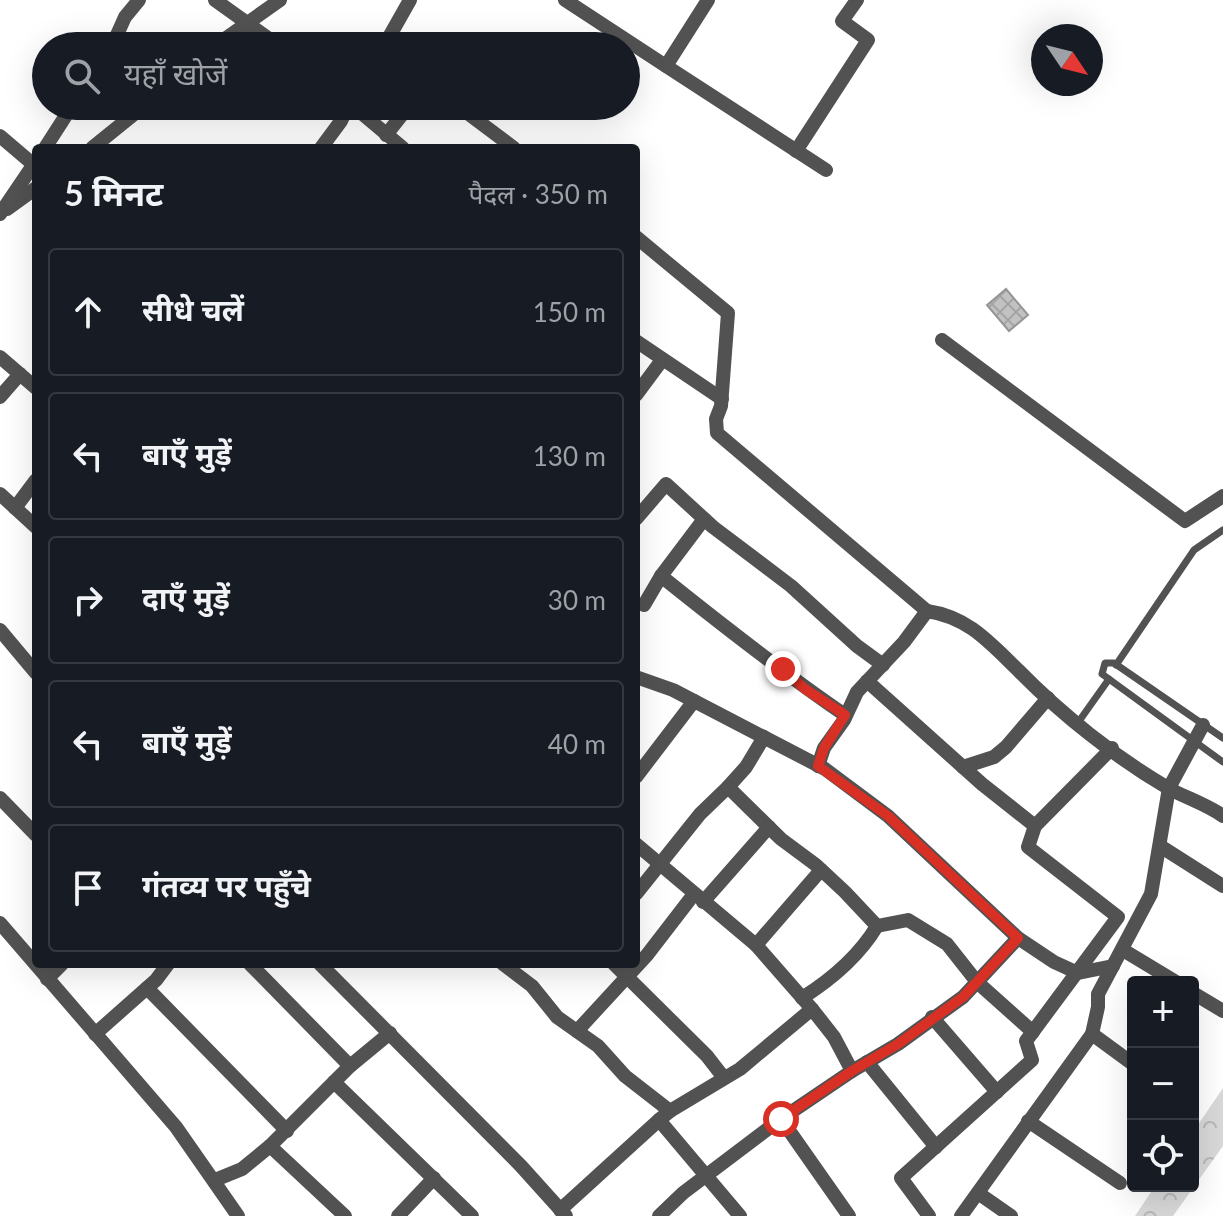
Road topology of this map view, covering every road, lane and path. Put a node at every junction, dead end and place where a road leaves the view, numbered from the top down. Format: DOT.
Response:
graph roads {
  1 [pos="139,0"];
  2 [pos="215,0"];
  3 [pos="280,0"];
  4 [pos="410,0"];
  5 [pos="565,0"];
  6 [pos="708,0"];
  7 [pos="857,0"];
  8 [pos="247,23"];
  9 [pos="118,32"];
  10 [pos="234,32"];
  11 [pos="260,32"];
  12 [pos="392,32"];
  13 [pos="614,32"];
  14 [pos="640,49"];
  15 [pos="666,66"];
  16 [pos="63,120"];
  17 [pos="127,120"];
  18 [pos="342,120"];
  19 [pos="367,120"];
  20 [pos="398,120"];
  21 [pos="477,120"];
  22 [pos="386,135"];
  23 [pos="0,136"];
  24 [pos="48,144"];
  25 [pos="97,144"];
  26 [pos="324,144"];
  27 [pos="398,144"];
  28 [pos="509,144"];
  29 [pos="796,151"];
  30 [pos="32,161"];
  31 [pos="32,167"];
  32 [pos="826,170"];
  33 [pos="32,191"];
  34 [pos="0,214"];
  35 [pos="640,240"];
  36 [pos="942,340"];
  37 [pos="640,344"];
  38 [pos="0,357"];
  39 [pos="662,360"];
  40 [pos="20,374"];
  41 [pos="32,384"];
  42 [pos="640,390"];
  43 [pos="0,397"];
  44 [pos="722,399"];
  45 [pos="32,485"];
  46 [pos="0,494"];
  47 [pos="1223,496"];
  48 [pos="15,508"];
  49 [pos="640,514"];
  50 [pos="704,519"];
  51 [pos="32,523"];
  52 [pos="1223,530"];
  53 [pos="661,576"];
  54 [pos="644,605"];
  55 [pos="927,611"];
  56 [pos="0,630"];
  57 [pos="883,665"];
  58 [pos="1116,665"];
  59 [pos="32,668"];
  60 [pos="640,678"];
  61 [pos="1109,679"];
  62 [pos="867,681"];
  63 [pos="1048,698"];
  64 [pos="694,701"];
  65 [pos="845,715"];
  66 [pos="1077,724"];
  67 [pos="1203,725"];
  68 [pos="764,737"];
  69 [pos="1223,738"];
  70 [pos="1193,740"];
  71 [pos="1112,748"];
  72 [pos="1223,762"];
  73 [pos="818,766"];
  74 [pos="963,767"];
  75 [pos="640,772"];
  76 [pos="728,787"];
  77 [pos="1169,788"];
  78 [pos="0,798"];
  79 [pos="1223,816"];
  80 [pos="1035,826"];
  81 [pos="769,827"];
  82 [pos="32,831"];
  83 [pos="1160,846"];
  84 [pos="640,847"];
  85 [pos="660,864"];
  86 [pos="821,870"];
  87 [pos="1223,886"];
  88 [pos="640,889"];
  89 [pos="699,898"];
  90 [pos="1118,917"];
  91 [pos="1139,918"];
  92 [pos="0,923"];
  93 [pos="877,926"];
  94 [pos="1018,938"];
  95 [pos="756,945"];
  96 [pos="1123,950"];
  97 [pos="32,961"];
  98 [pos="640,962"];
  99 [pos="1113,966"];
  100 [pos="38,968"];
  101 [pos="58,968"];
  102 [pos="164,968"];
  103 [pos="254,968"];
  104 [pos="324,968"];
  105 [pos="508,968"];
  106 [pos="619,968"];
  107 [pos="635,968"];
  108 [pos="1078,973"];
  109 [pos="628,975"];
  110 [pos="1166,976"];
  111 [pos="47,979"];
  112 [pos="977,982"];
  113 [pos="147,988"];
  114 [pos="1199,997"];
  115 [pos="807,1004"];
  116 [pos="1223,1011"];
  117 [pos="932,1017"];
  118 [pos="577,1031"];
  119 [pos="1033,1032"];
  120 [pos="390,1033"];
  121 [pos="95,1034"];
  122 [pos="1092,1034"];
  123 [pos="1127,1060"];
  124 [pos="867,1062"];
  125 [pos="350,1066"];
  126 [pos="852,1071"];
  127 [pos="724,1078"];
  128 [pos="334,1082"];
  129 [pos="997,1092"];
  130 [pos="665,1116"];
  131 [pos="781,1119"];
  132 [pos="1028,1121"];
  133 [pos="287,1131"];
  134 [pos="270,1146"];
  135 [pos="936,1147"];
  136 [pos="707,1175"];
  137 [pos="434,1178"];
  138 [pos="215,1180"];
  139 [pos="1120,1183"];
  140 [pos="978,1193"];
  141 [pos="563,1213"];
  142 [pos="238,1216"];
  143 [pos="345,1216"];
  144 [pos="398,1216"];
  145 [pos="472,1216"];
  146 [pos="659,1216"];
  147 [pos="740,1216"];
  148 [pos="849,1216"];
  149 [pos="929,1216"];
  150 [pos="961,1216"];
  151 [pos="1011,1216"];
  1 -- 9 [label="street"];
  2 -- 8 [label="street"];
  3 -- 8 [label="street"];
  4 -- 12 [label="street"];
  5 -- 13 [label="street"];
  6 -- 15 [label="street"];
  7 -- 29 [label="street"];
  8 -- 10 [label="street"];
  8 -- 11 [label="street"];
  14 -- 15 [label="street"];
  15 -- 29 [label="street"];
  16 -- 24 [label="street"];
  17 -- 25 [label="street"];
  18 -- 26 [label="street"];
  19 -- 22 [label="street"];
  20 -- 22 [label="street"];
  21 -- 28 [label="street"];
  22 -- 27 [label="street"];
  23 -- 30 [label="street"];
  29 -- 32 [label="street"];
  31 -- 34 [label="street"];
  33 -- 34 [label="street"];
  35 -- 44 [label="street"];
  36 -- 47 [label="street"];
  37 -- 39 [label="street"];
  38 -- 40 [label="street"];
  39 -- 42 [label="street"];
  39 -- 44 [label="street"];
  40 -- 41 [label="street"];
  40 -- 43 [label="street"];
  44 -- 55 [label="street"];
  45 -- 48 [label="street"];
  46 -- 48 [label="street"];
  48 -- 51 [label="street"];
  49 -- 50 [label="street"];
  50 -- 53 [label="street"];
  50 -- 57 [label="street"];
  52 -- 58 [label="lane"];
  53 -- 54 [label="street"];
  53 -- 65 [label="street"];
  55 -- 57 [label="street"];
  55 -- 63 [label="street"];
  56 -- 59 [label="street"];
  57 -- 62 [label="street"];
  58 -- 61 [label="lane"];
  58 -- 67 [label="lane"];
  60 -- 64 [label="street"];
  61 -- 66 [label="lane"];
  61 -- 70 [label="lane"];
  62 -- 65 [label="street"];
  62 -- 74 [label="street"];
  63 -- 66 [label="street"];
  63 -- 74 [label="street"];
  64 -- 68 [label="street"];
  64 -- 75 [label="street"];
  65 -- 73 [label="street"];
  66 -- 71 [label="street"];
  67 -- 69 [label="lane"];
  67 -- 70 [label="street"];
  68 -- 73 [label="street"];
  68 -- 76 [label="street"];
  70 -- 72 [label="lane"];
  70 -- 77 [label="street"];
  71 -- 77 [label="street"];
  71 -- 80 [label="street"];
  73 -- 94 [label="street"];
  74 -- 80 [label="street"];
  76 -- 81 [label="street"];
  76 -- 85 [label="street"];
  77 -- 79 [label="street"];
  77 -- 83 [label="street"];
  78 -- 82 [label="street"];
  80 -- 90 [label="street"];
  81 -- 86 [label="street"];
  81 -- 89 [label="street"];
  83 -- 87 [label="street"];
  83 -- 91 [label="street"];
  84 -- 85 [label="street"];
  85 -- 88 [label="street"];
  85 -- 89 [label="street"];
  86 -- 93 [label="street"];
  86 -- 95 [label="street"];
  89 -- 95 [label="street"];
  89 -- 98 [label="street"];
  90 -- 91 [label="street"];
  90 -- 108 [label="street"];
  91 -- 96 [label="street"];
  92 -- 97 [label="street"];
  93 -- 112 [label="street"];
  93 -- 115 [label="street"];
  94 -- 108 [label="street"];
  94 -- 112 [label="street"];
  95 -- 115 [label="street"];
  96 -- 99 [label="street"];
  96 -- 110 [label="street"];
  99 -- 108 [label="street"];
  99 -- 122 [label="street"];
  100 -- 111 [label="street"];
  101 -- 111 [label="street"];
  102 -- 113 [label="street"];
  103 -- 125 [label="street"];
  104 -- 120 [label="street"];
  105 -- 118 [label="street"];
  106 -- 109 [label="street"];
  107 -- 109 [label="street"];
  108 -- 119 [label="street"];
  109 -- 118 [label="street"];
  109 -- 127 [label="street"];
  111 -- 121 [label="street"];
  112 -- 117 [label="street"];
  112 -- 119 [label="street"];
  113 -- 121 [label="street"];
  113 -- 133 [label="street"];
  114 -- 116 [label="street"];
  115 -- 126 [label="street"];
  115 -- 127 [label="street"];
  117 -- 124 [label="street"];
  117 -- 129 [label="street"];
  118 -- 130 [label="street"];
  119 -- 129 [label="street"];
  120 -- 125 [label="street"];
  120 -- 141 [label="street"];
  121 -- 138 [label="street"];
  122 -- 123 [label="street"];
  122 -- 132 [label="street"];
  124 -- 126 [label="street"];
  124 -- 135 [label="street"];
  125 -- 128 [label="street"];
  126 -- 131 [label="street"];
  127 -- 130 [label="street"];
  128 -- 133 [label="street"];
  128 -- 137 [label="street"];
  129 -- 135 [label="street"];
  130 -- 136 [label="street"];
  130 -- 141 [label="street"];
  131 -- 136 [label="street"];
  131 -- 148 [label="street"];
  132 -- 139 [label="street"];
  132 -- 140 [label="street"];
  133 -- 134 [label="street"];
  134 -- 138 [label="street"];
  134 -- 143 [label="street"];
  135 -- 149 [label="street"];
  136 -- 146 [label="street"];
  136 -- 147 [label="street"];
  137 -- 144 [label="street"];
  137 -- 145 [label="street"];
  138 -- 142 [label="street"];
  140 -- 150 [label="street"];
  140 -- 151 [label="street"];
}
